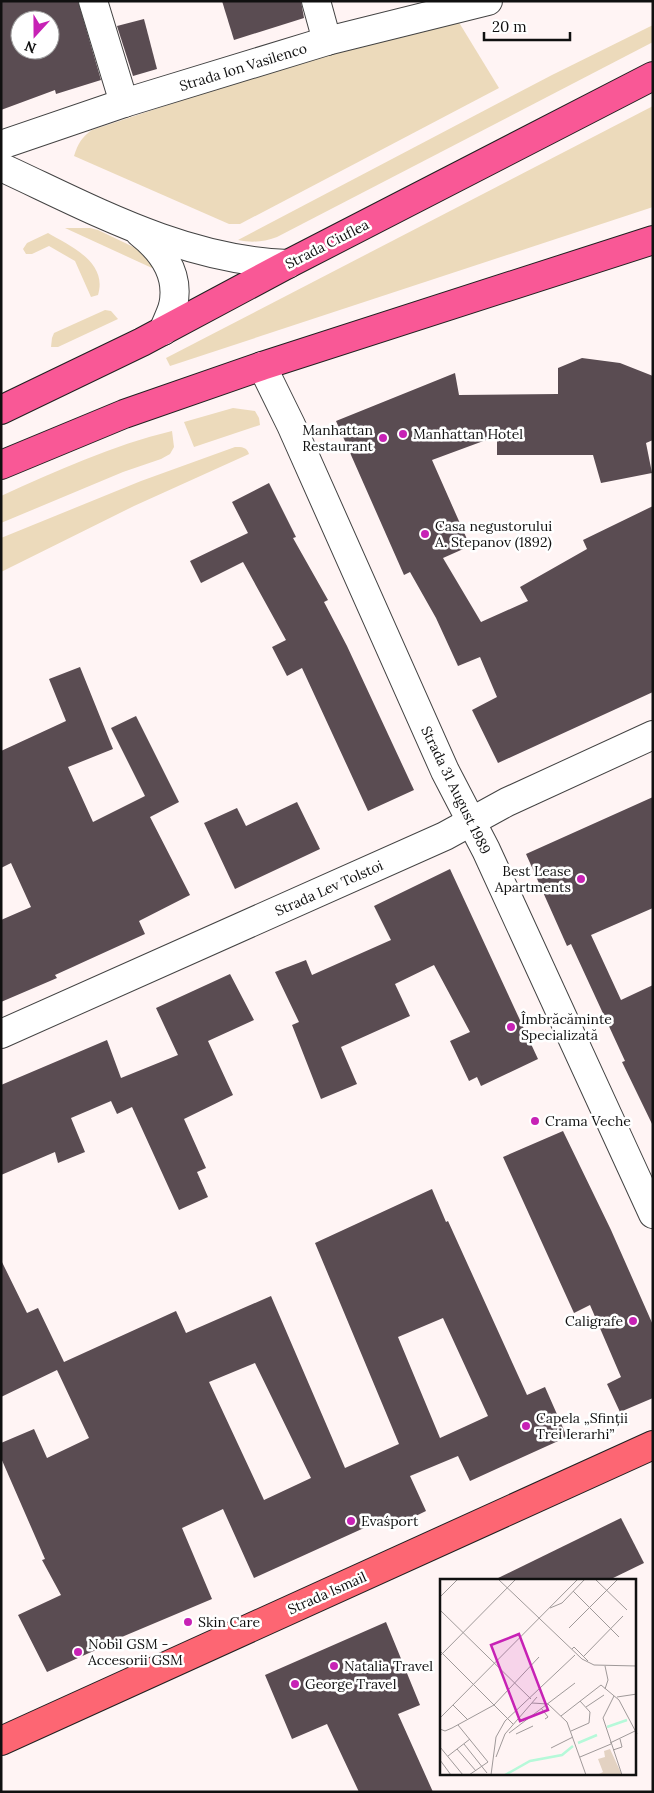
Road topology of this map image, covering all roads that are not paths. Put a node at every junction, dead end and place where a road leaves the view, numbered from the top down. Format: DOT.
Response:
graph roads {
  1 [pos="92,1"];
  2 [pos="316,1"];
  3 [pos="474,3"];
  4 [pos="327,41"];
  5 [pos="653,76"];
  6 [pos="124,102"];
  7 [pos="1,145"];
  8 [pos="1,167"];
  9 [pos="137,230"];
  10 [pos="653,240"];
  11 [pos="288,264"];
  12 [pos="163,331"];
  13 [pos="262,366"];
  14 [pos="1,410"];
  15 [pos="1,465"];
  16 [pos="653,735"];
  17 [pos="470,821"];
  18 [pos="1,1034"];
  19 [pos="653,1214"];
  20 [pos="653,1446"];
  21 [pos="1,1741"];
  1 -- 6 [label="street"];
  2 -- 4 [label="street"];
  3 -- 4 [label="street, Strada Ion Vasilenco"];
  4 -- 6 [label="street, Strada Ion Vasilenco"];
  5 -- 11 [label="highway, Strada Ciuflea"];
  6 -- 7 [label="street, Strada Ion Vasilenco"];
  8 -- 9 [label="street"];
  9 -- 11 [label="street"];
  9 -- 12 [label="street"];
  10 -- 13 [label="highway"];
  11 -- 12 [label="highway, Strada Ciuflea"];
  12 -- 14 [label="highway, Strada Ciuflea"];
  13 -- 15 [label="highway"];
  13 -- 17 [label="street, Strada 31 August 1989"];
  16 -- 17 [label="street, Strada Lev Tolstoi"];
  17 -- 18 [label="street, Strada Lev Tolstoi"];
  17 -- 19 [label="street, Strada 31 August 1989"];
  20 -- 21 [label="main road, Strada Ismail"];
}
